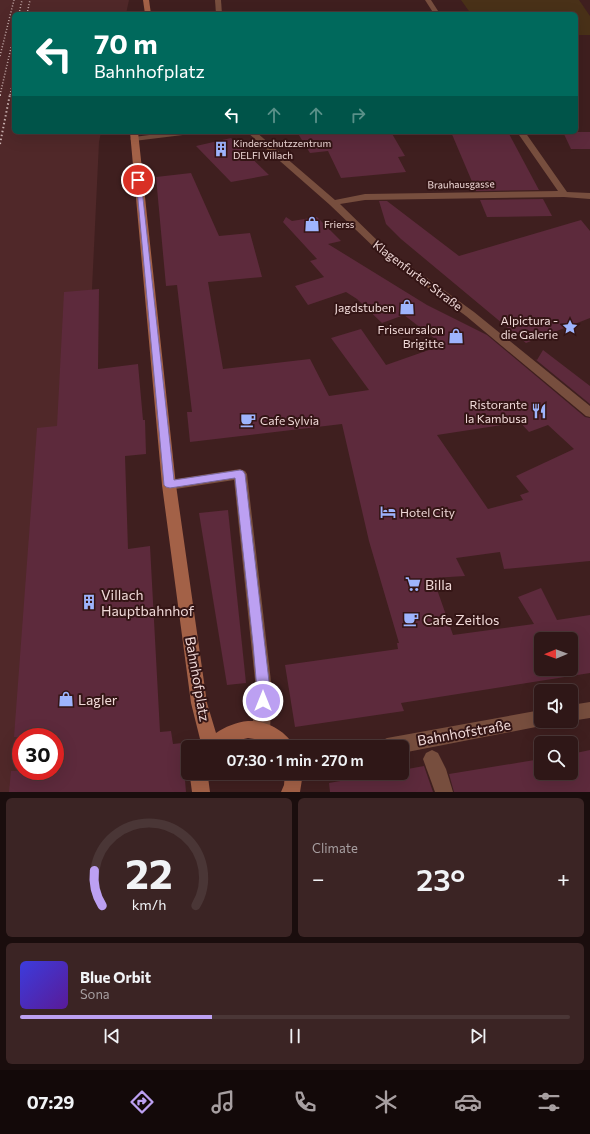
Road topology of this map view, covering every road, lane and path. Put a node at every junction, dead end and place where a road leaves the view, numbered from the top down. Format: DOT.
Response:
graph roads {
  1 [pos="146,0"];
  2 [pos="218,0"];
  3 [pos="428,0"];
  4 [pos="148,12"];
  5 [pos="219,12"];
  6 [pos="436,12"];
  7 [pos="153,134"];
  8 [pos="253,134"];
  9 [pos="522,134"];
  10 [pos="134,135"];
  11 [pos="564,194"];
  12 [pos="590,196"];
  13 [pos="333,203"];
  14 [pos="590,413"];
  15 [pos="170,485"];
  16 [pos="590,710"];
  17 [pos="578,712"];
  18 [pos="534,719"];
  19 [pos="260,730"];
  20 [pos="209,740"];
  21 [pos="219,740"];
  22 [pos="278,740"];
  23 [pos="409,743"];
  24 [pos="432,759"];
  25 [pos="199,780"];
  26 [pos="294,780"];
  27 [pos="201,792"];
  28 [pos="290,792"];
  29 [pos="444,792"];
  1 -- 4 [label="street"];
  2 -- 5 [label="street"];
  3 -- 6 [label="street"];
  7 -- 10 [label="street"];
  8 -- 13 [label="street, Klagenfurter Straße"];
  9 -- 11 [label="street"];
  10 -- 15 [label="street, Bahnhofplatz"];
  11 -- 12 [label="street, Brauhausgasse"];
  11 -- 13 [label="street, Brauhausgasse"];
  13 -- 14 [label="street, Klagenfurter Straße"];
  15 -- 19 [label="street"];
  15 -- 20 [label="street, Bahnhofplatz"];
  16 -- 17 [label="street"];
  18 -- 23 [label="street, Bahnhofstraße"];
  19 -- 21 [label="street, Bahnhofplatz"];
  19 -- 22 [label="street, Bahnhofplatz"];
  24 -- 29 [label="street"];
  25 -- 27 [label="street"];
  26 -- 28 [label="street"];
}
